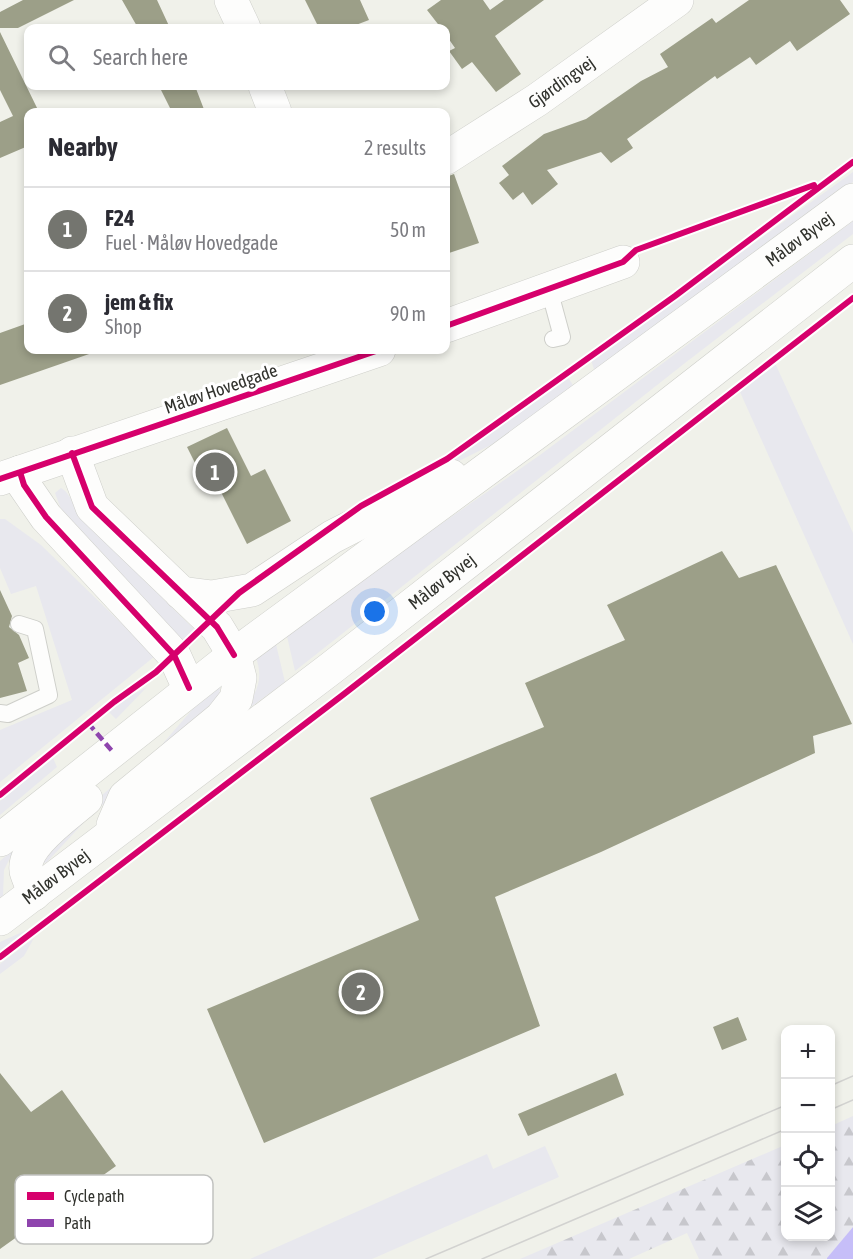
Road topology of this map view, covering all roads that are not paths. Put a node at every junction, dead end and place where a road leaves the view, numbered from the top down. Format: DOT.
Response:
graph roads {
  1 [pos="231,0"];
  2 [pos="675,0"];
  3 [pos="242,24"];
  4 [pos="267,90"];
  5 [pos="273,108"];
  6 [pos="450,155"];
  7 [pos="853,200"];
  8 [pos="853,261"];
  9 [pos="623,262"];
  10 [pos="549,289"];
  11 [pos="450,325"];
  12 [pos="554,339"];
  13 [pos="360,354"];
  14 [pos="533,435"];
  15 [pos="72,453"];
  16 [pos="10,475"];
  17 [pos="181,593"];
  18 [pos="19,624"];
  19 [pos="234,654"];
  20 [pos="189,688"];
  21 [pos="160,712"];
  22 [pos="0,713"];
  23 [pos="0,840"];
  24 [pos="106,841"];
  25 [pos="34,894"];
  26 [pos="0,919"];
  1 -- 3 [label="main road"];
  2 -- 6 [label="main road, Gjørdingvej"];
  4 -- 5 [label="main road"];
  7 -- 14 [label="main road, Måløv Byvej"];
  8 -- 24 [label="main road, Måløv Byvej"];
  9 -- 10 [label="main road"];
  10 -- 11 [label="main road"];
  10 -- 12 [label="lane"];
  13 -- 15 [label="main road, Måløv Hovedgade"];
  14 -- 17 [label="main road"];
  14 -- 19 [label="main road, Måløv Byvej"];
  15 -- 16 [label="main road, Måløv Hovedgade"];
  15 -- 17 [label="main road"];
  16 -- 20 [label="main road, Måløv Hovedgade"];
  17 -- 19 [label="main road"];
  18 -- 22 [label="lane"];
  19 -- 20 [label="main road, Måløv Byvej"];
  19 -- 24 [label="main road"];
  20 -- 21 [label="main road, Måløv Byvej"];
  21 -- 23 [label="main road, Måløv Byvej"];
  21 -- 25 [label="main road"];
  24 -- 25 [label="main road, Måløv Byvej"];
  25 -- 26 [label="main road, Måløv Byvej"];
}
